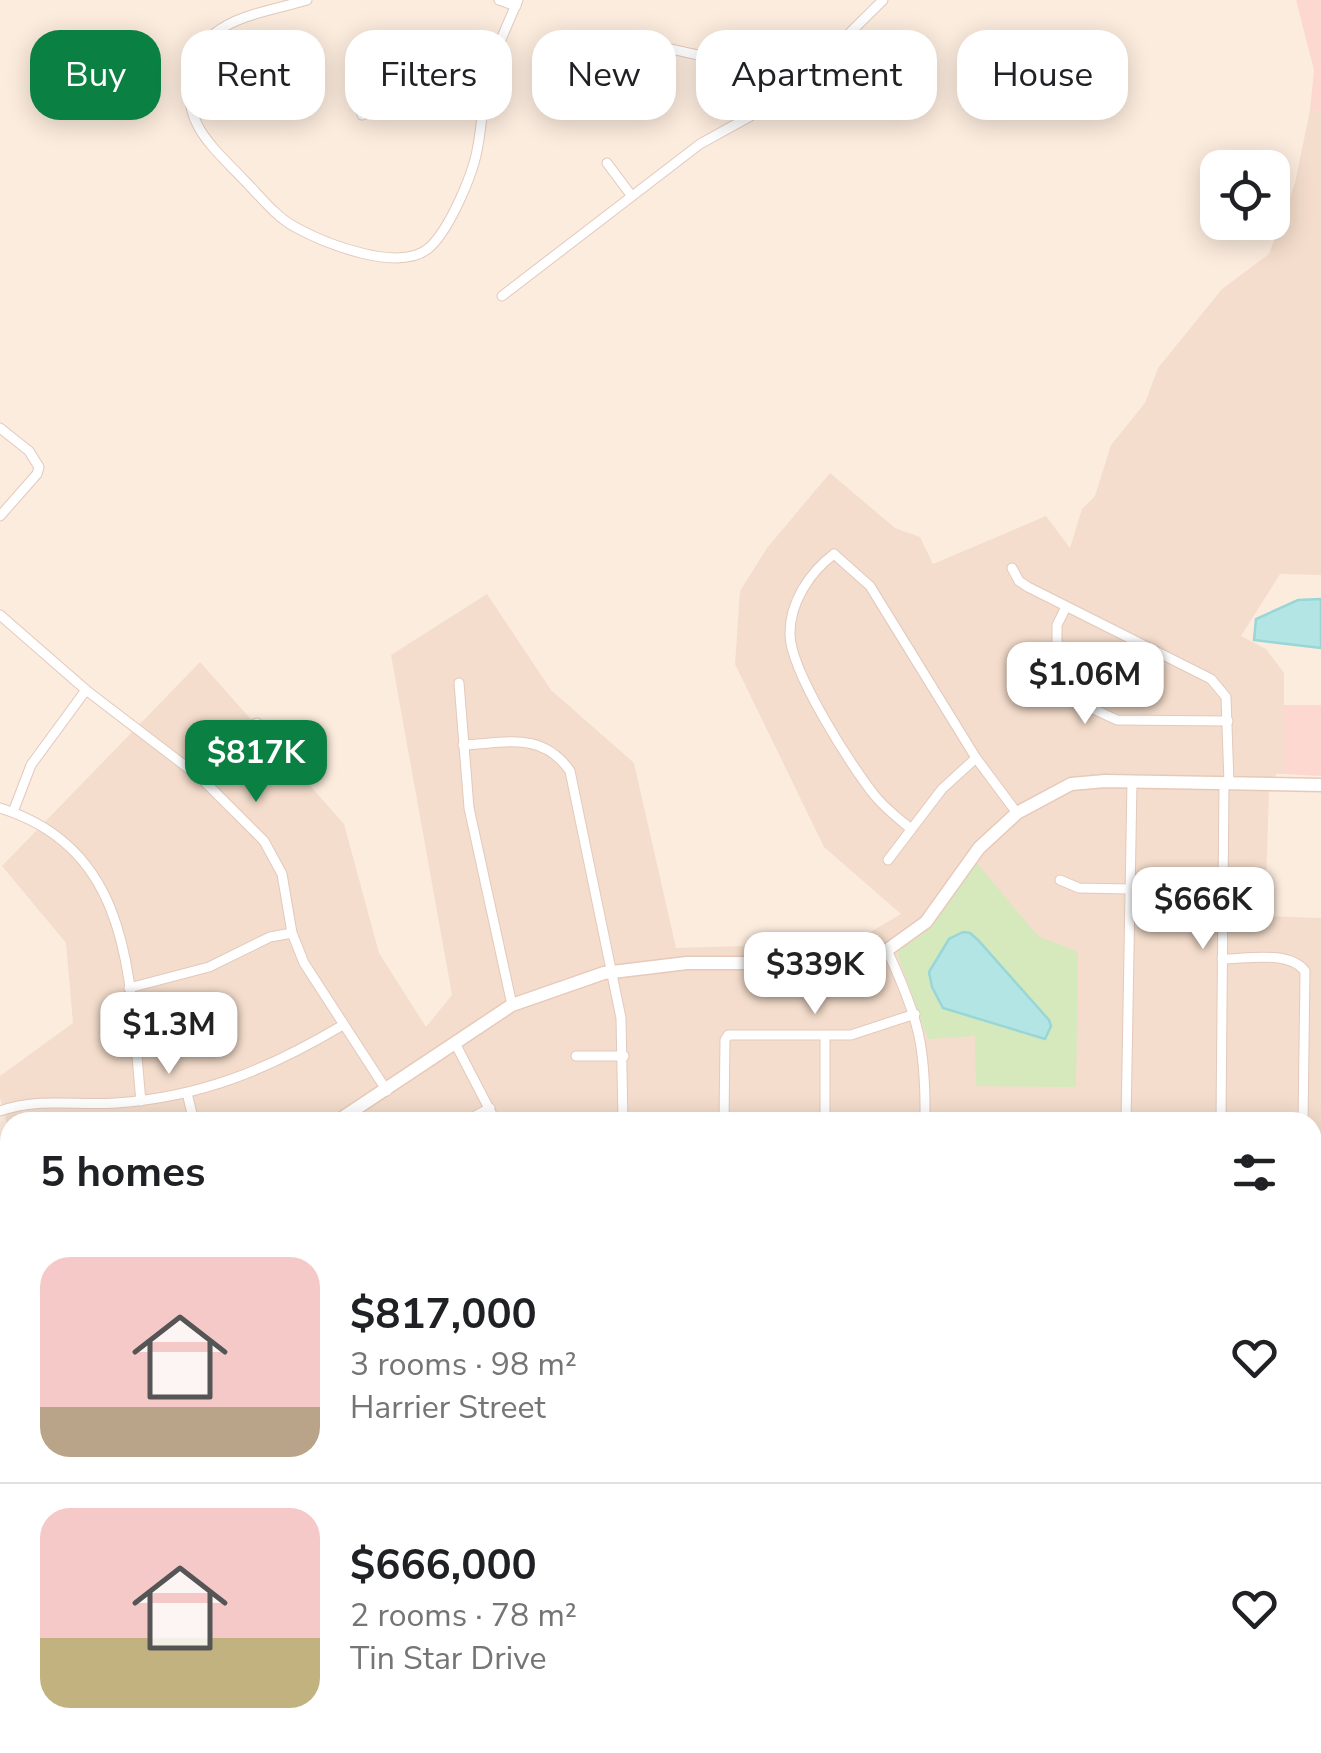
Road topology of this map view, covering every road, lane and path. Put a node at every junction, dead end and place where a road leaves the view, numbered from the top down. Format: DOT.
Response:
graph roads {
  1 [pos="307,0"];
  2 [pos="499,0"];
  3 [pos="883,0"];
  4 [pos="517,3"];
  5 [pos="505,30"];
  6 [pos="853,30"];
  7 [pos="481,120"];
  8 [pos="743,120"];
  9 [pos="607,163"];
  10 [pos="631,196"];
  11 [pos="502,296"];
  12 [pos="0,428"];
  13 [pos="0,516"];
  14 [pos="1012,568"];
  15 [pos="1066,607"];
  16 [pos="0,615"];
  17 [pos="459,683"];
  18 [pos="86,690"];
  19 [pos="1228,721"];
  20 [pos="257,723"];
  21 [pos="464,745"];
  22 [pos="976,758"];
  23 [pos="201,778"];
  24 [pos="1132,782"];
  25 [pos="1226,783"];
  26 [pos="1321,785"];
  27 [pos="0,808"];
  28 [pos="13,812"];
  29 [pos="1016,813"];
  30 [pos="911,829"];
  31 [pos="888,860"];
  32 [pos="1060,880"];
  33 [pos="1130,889"];
  34 [pos="292,933"];
  35 [pos="887,950"];
  36 [pos="1222,959"];
  37 [pos="612,971"];
  38 [pos="130,988"];
  39 [pos="512,1005"];
  40 [pos="915,1014"];
  41 [pos="342,1025"];
  42 [pos="825,1036"];
  43 [pos="456,1045"];
  44 [pos="576,1056"];
  45 [pos="624,1056"];
  46 [pos="387,1091"];
  47 [pos="186,1093"];
  48 [pos="140,1101"];
  49 [pos="490,1108"];
  50 [pos="0,1112"];
  51 [pos="191,1112"];
  52 [pos="352,1112"];
  53 [pos="483,1112"];
  54 [pos="492,1112"];
  55 [pos="623,1112"];
  56 [pos="724,1112"];
  57 [pos="825,1112"];
  58 [pos="925,1112"];
  59 [pos="1126,1112"];
  60 [pos="1221,1112"];
  61 [pos="1303,1112"];
  1 -- 7 [label="street"];
  2 -- 4 [label="street"];
  3 -- 6 [label="street"];
  4 -- 5 [label="street"];
  8 -- 10 [label="street"];
  9 -- 10 [label="street"];
  10 -- 11 [label="street"];
  12 -- 13 [label="street"];
  14 -- 15 [label="street"];
  15 -- 19 [label="street"];
  15 -- 19 [label="street"];
  16 -- 18 [label="street"];
  17 -- 21 [label="street"];
  18 -- 23 [label="street"];
  18 -- 28 [label="street"];
  19 -- 25 [label="street"];
  20 -- 23 [label="street"];
  21 -- 37 [label="street"];
  21 -- 39 [label="street"];
  22 -- 29 [label="street"];
  22 -- 30 [label="street"];
  22 -- 30 [label="street"];
  23 -- 34 [label="street"];
  24 -- 25 [label="street"];
  24 -- 29 [label="street"];
  24 -- 33 [label="street"];
  25 -- 26 [label="street"];
  25 -- 36 [label="street"];
  27 -- 28 [label="street"];
  28 -- 38 [label="street"];
  29 -- 35 [label="street"];
  30 -- 31 [label="street"];
  32 -- 33 [label="street"];
  33 -- 59 [label="street"];
  34 -- 38 [label="street"];
  34 -- 41 [label="street"];
  35 -- 37 [label="street"];
  35 -- 40 [label="street"];
  36 -- 60 [label="street"];
  36 -- 61 [label="street"];
  37 -- 39 [label="street"];
  37 -- 45 [label="street"];
  38 -- 48 [label="street"];
  39 -- 43 [label="street"];
  40 -- 42 [label="street"];
  40 -- 58 [label="street"];
  41 -- 46 [label="street"];
  41 -- 47 [label="street"];
  42 -- 56 [label="street"];
  42 -- 57 [label="street"];
  43 -- 46 [label="street"];
  43 -- 49 [label="street"];
  44 -- 45 [label="street"];
  45 -- 55 [label="street"];
  46 -- 52 [label="street"];
  47 -- 48 [label="street"];
  47 -- 51 [label="street"];
  48 -- 50 [label="street"];
  49 -- 53 [label="street"];
  49 -- 54 [label="street"];
}
